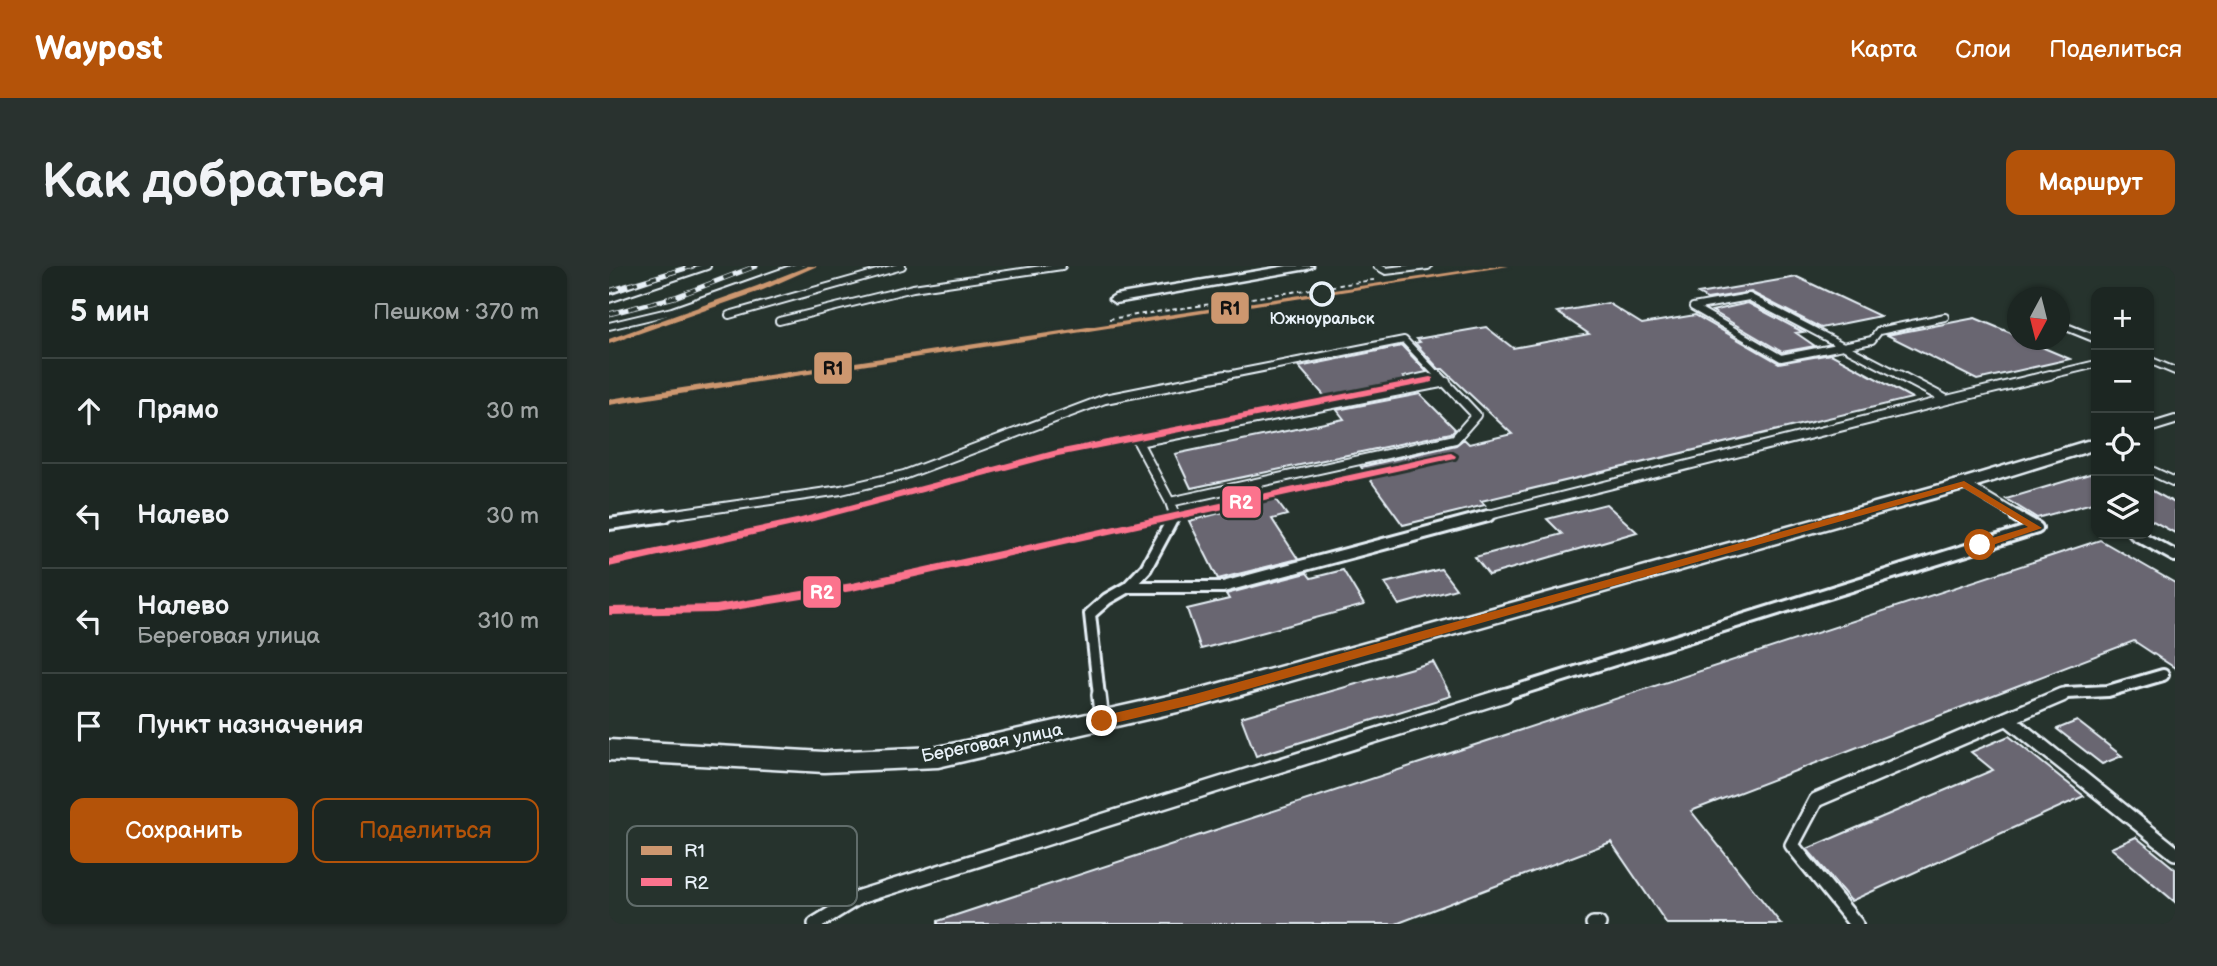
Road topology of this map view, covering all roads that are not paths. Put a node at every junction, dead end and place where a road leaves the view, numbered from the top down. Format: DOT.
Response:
graph roads {
  1 [pos="707,266"];
  2 [pos="799,266"];
  3 [pos="902,266"];
  4 [pos="1062,266"];
  5 [pos="1307,266"];
  6 [pos="1377,266"];
  7 [pos="1428,266"];
  8 [pos="609,299"];
  9 [pos="1115,299"];
  10 [pos="729,315"];
  11 [pos="1945,317"];
  12 [pos="779,321"];
  13 [pos="609,326"];
  14 [pos="2070,328"];
  15 [pos="2091,337"];
  16 [pos="1847,346"];
  17 [pos="2154,362"];
  18 [pos="2091,365"];
  19 [pos="2175,371"];
  20 [pos="1446,382"];
  21 [pos="1947,400"];
  22 [pos="2175,420"];
  23 [pos="2154,426"];
  24 [pos="2091,446"];
  25 [pos="2154,472"];
  26 [pos="2175,482"];
  27 [pos="1964,484"];
  28 [pos="1170,502"];
  29 [pos="609,524"];
  30 [pos="2145,539"];
  31 [pos="2175,556"];
  32 [pos="1128,587"];
  33 [pos="2163,675"];
  34 [pos="2008,719"];
  35 [pos="1102,721"];
  36 [pos="609,750"];
  37 [pos="2175,853"];
  38 [pos="857,898"];
  39 [pos="844,906"];
  40 [pos="815,924"];
  41 [pos="1593,924"];
  42 [pos="1599,924"];
  43 [pos="1856,924"];
  1 -- 8 [label="lane"];
  2 -- 13 [label="lane"];
  3 -- 10 [label="lane"];
  4 -- 12 [label="lane"];
  5 -- 9 [label="street"];
  6 -- 7 [label="lane"];
  11 -- 16 [label="lane"];
  14 -- 15 [label="lane"];
  16 -- 16 [label="lane"];
  16 -- 21 [label="lane"];
  17 -- 19 [label="lane"];
  18 -- 21 [label="lane"];
  20 -- 28 [label="lane"];
  20 -- 28 [label="lane"];
  20 -- 29 [label="lane"];
  21 -- 32 [label="lane"];
  22 -- 23 [label="lane"];
  24 -- 27 [label="street, Береговая улица"];
  25 -- 26 [label="lane"];
  27 -- 35 [label="street, Береговая улица"];
  27 -- 38 [label="lane"];
  28 -- 32 [label="lane"];
  30 -- 31 [label="lane"];
  32 -- 35 [label="lane"];
  33 -- 34 [label="lane"];
  34 -- 37 [label="lane"];
  34 -- 43 [label="lane"];
  35 -- 36 [label="street, Береговая улица"];
  39 -- 40 [label="lane"];
  41 -- 42 [label="lane"];
}
